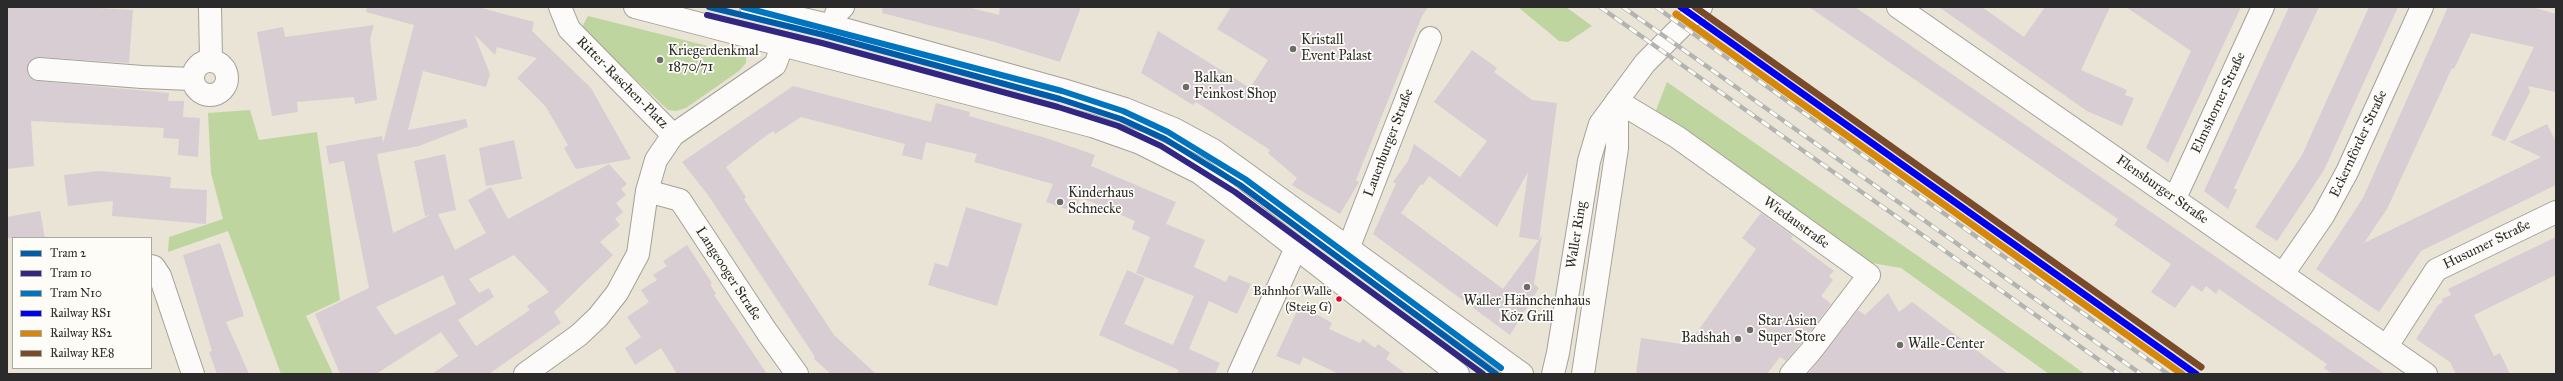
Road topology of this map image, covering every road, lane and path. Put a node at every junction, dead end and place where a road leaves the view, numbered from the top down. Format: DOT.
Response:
graph roads {
  1 [pos="210,7"];
  2 [pos="560,7"];
  3 [pos="635,7"];
  4 [pos="751,7"];
  5 [pos="843,7"];
  6 [pos="1701,7"];
  7 [pos="1898,7"];
  8 [pos="2263,7"];
  9 [pos="2422,7"];
  10 [pos="833,26"];
  11 [pos="1430,38"];
  12 [pos="784,44"];
  13 [pos="211,60"];
  14 [pos="39,69"];
  15 [pos="192,79"];
  16 [pos="1616,101"];
  17 [pos="673,135"];
  18 [pos="647,191"];
  19 [pos="2175,198"];
  20 [pos="2556,212"];
  21 [pos="1348,249"];
  22 [pos="1295,250"];
  23 [pos="152,266"];
  24 [pos="2283,274"];
  25 [pos="2387,346"];
  26 [pos="193,374"];
  27 [pos="525,374"];
  28 [pos="797,374"];
  29 [pos="1239,374"];
  30 [pos="1458,374"];
  31 [pos="1522,374"];
  32 [pos="1553,374"];
  33 [pos="1583,374"];
  34 [pos="1791,374"];
  35 [pos="2426,374"];
  1 -- 13 [label="street"];
  2 -- 17 [label="street, Ritter-Raschen-Platz"];
  3 -- 12 [label="street"];
  4 -- 10 [label="street"];
  5 -- 10 [label="street"];
  6 -- 16 [label="street, Waller Ring"];
  7 -- 19 [label="street, Flensburger Straße"];
  8 -- 19 [label="street, Elmshorner Straße"];
  9 -- 24 [label="street, Eckernförder Straße"];
  10 -- 21 [label="street"];
  11 -- 21 [label="street, Lauenburger Straße"];
  12 -- 17 [label="street, Ritter-Raschen-Platz"];
  12 -- 22 [label="street"];
  13 -- 15 [label="street"];
  13 -- 15 [label="street"];
  14 -- 15 [label="street"];
  16 -- 32 [label="street, Waller Ring"];
  16 -- 33 [label="street, Waller Ring"];
  16 -- 34 [label="street, Wiedaustraße"];
  17 -- 18 [label="street"];
  18 -- 27 [label="street"];
  18 -- 28 [label="street, Langeooger Straße"];
  19 -- 24 [label="street, Flensburger Straße"];
  20 -- 25 [label="street, Husumer Straße"];
  21 -- 31 [label="street"];
  22 -- 29 [label="street"];
  22 -- 30 [label="street"];
  23 -- 26 [label="street"];
  24 -- 25 [label="street, Flensburger Straße"];
  25 -- 35 [label="street, Flensburger Straße"];
}
